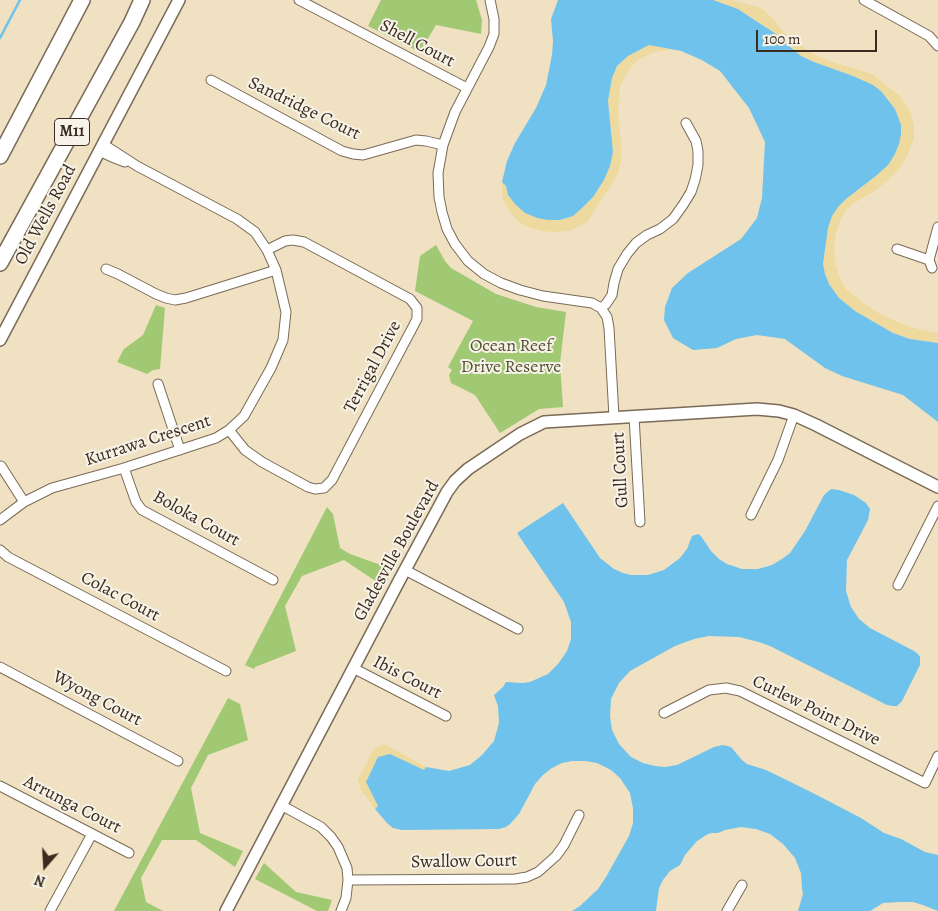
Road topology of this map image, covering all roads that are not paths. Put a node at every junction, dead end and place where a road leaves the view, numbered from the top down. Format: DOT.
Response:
graph roads {
  1 [pos="82,0"];
  2 [pos="142,0"];
  3 [pos="179,0"];
  4 [pos="299,0"];
  5 [pos="490,0"];
  6 [pos="864,0"];
  7 [pos="938,46"];
  8 [pos="211,80"];
  9 [pos="467,88"];
  10 [pos="686,124"];
  11 [pos="443,145"];
  12 [pos="101,148"];
  13 [pos="0,156"];
  14 [pos="938,227"];
  15 [pos="897,249"];
  16 [pos="267,250"];
  17 [pos="0,263"];
  18 [pos="106,269"];
  19 [pos="276,270"];
  20 [pos="601,308"];
  21 [pos="0,340"];
  22 [pos="158,384"];
  23 [pos="794,415"];
  24 [pos="634,416"];
  25 [pos="614,417"];
  26 [pos="229,430"];
  27 [pos="180,450"];
  28 [pos="1,466"];
  29 [pos="124,468"];
  30 [pos="938,486"];
  31 [pos="24,502"];
  32 [pos="938,506"];
  33 [pos="751,515"];
  34 [pos="0,520"];
  35 [pos="640,522"];
  36 [pos="0,550"];
  37 [pos="405,570"];
  38 [pos="273,580"];
  39 [pos="898,585"];
  40 [pos="518,629"];
  41 [pos="0,667"];
  42 [pos="353,668"];
  43 [pos="226,671"];
  44 [pos="664,713"];
  45 [pos="446,716"];
  46 [pos="938,756"];
  47 [pos="178,760"];
  48 [pos="0,786"];
  49 [pos="281,805"];
  50 [pos="579,815"];
  51 [pos="92,834"];
  52 [pos="129,853"];
  53 [pos="348,880"];
  54 [pos="742,885"];
  55 [pos="50,911"];
  56 [pos="226,911"];
  57 [pos="341,911"];
  58 [pos="727,911"];
  1 -- 13 [label="highway"];
  2 -- 17 [label="highway, M11"];
  3 -- 12 [label="street, Old Wells Road"];
  4 -- 9 [label="street, Shell Court"];
  5 -- 9 [label="street"];
  6 -- 7 [label="street"];
  8 -- 11 [label="street, Sandridge Court"];
  9 -- 11 [label="street"];
  10 -- 20 [label="street"];
  11 -- 20 [label="street"];
  12 -- 16 [label="street, Kurrawa Crescent"];
  12 -- 21 [label="street, Old Wells Road"];
  14 -- 15 [label="street"];
  16 -- 19 [label="street, Kurrawa Crescent"];
  16 -- 26 [label="street, Terrigal Drive"];
  18 -- 19 [label="street"];
  19 -- 26 [label="street, Kurrawa Crescent"];
  20 -- 25 [label="street"];
  22 -- 27 [label="street"];
  23 -- 24 [label="street, Gladesville Boulevard"];
  23 -- 30 [label="street, Gladesville Boulevard"];
  23 -- 33 [label="street"];
  24 -- 25 [label="street, Gladesville Boulevard"];
  24 -- 35 [label="street, Gull Court"];
  25 -- 37 [label="street, Gladesville Boulevard"];
  26 -- 27 [label="street, Kurrawa Crescent"];
  27 -- 29 [label="street, Kurrawa Crescent"];
  28 -- 31 [label="street"];
  29 -- 31 [label="street, Kurrawa Crescent"];
  29 -- 38 [label="street, Boloka Court"];
  31 -- 34 [label="street, Kurrawa Crescent"];
  32 -- 39 [label="street"];
  36 -- 43 [label="street, Colac Court"];
  37 -- 40 [label="street"];
  37 -- 42 [label="street, Gladesville Boulevard"];
  41 -- 47 [label="street, Wyong Court"];
  42 -- 45 [label="street, Ibis Court"];
  42 -- 49 [label="street, Gladesville Boulevard"];
  44 -- 46 [label="street, Curlew Point Drive"];
  48 -- 51 [label="street, Arrunga Court"];
  49 -- 53 [label="street"];
  49 -- 56 [label="street, Gladesville Boulevard"];
  50 -- 53 [label="street, Swallow Court"];
  51 -- 52 [label="street, Arrunga Court"];
  51 -- 55 [label="street"];
  53 -- 57 [label="street"];
  54 -- 58 [label="street"];
}
